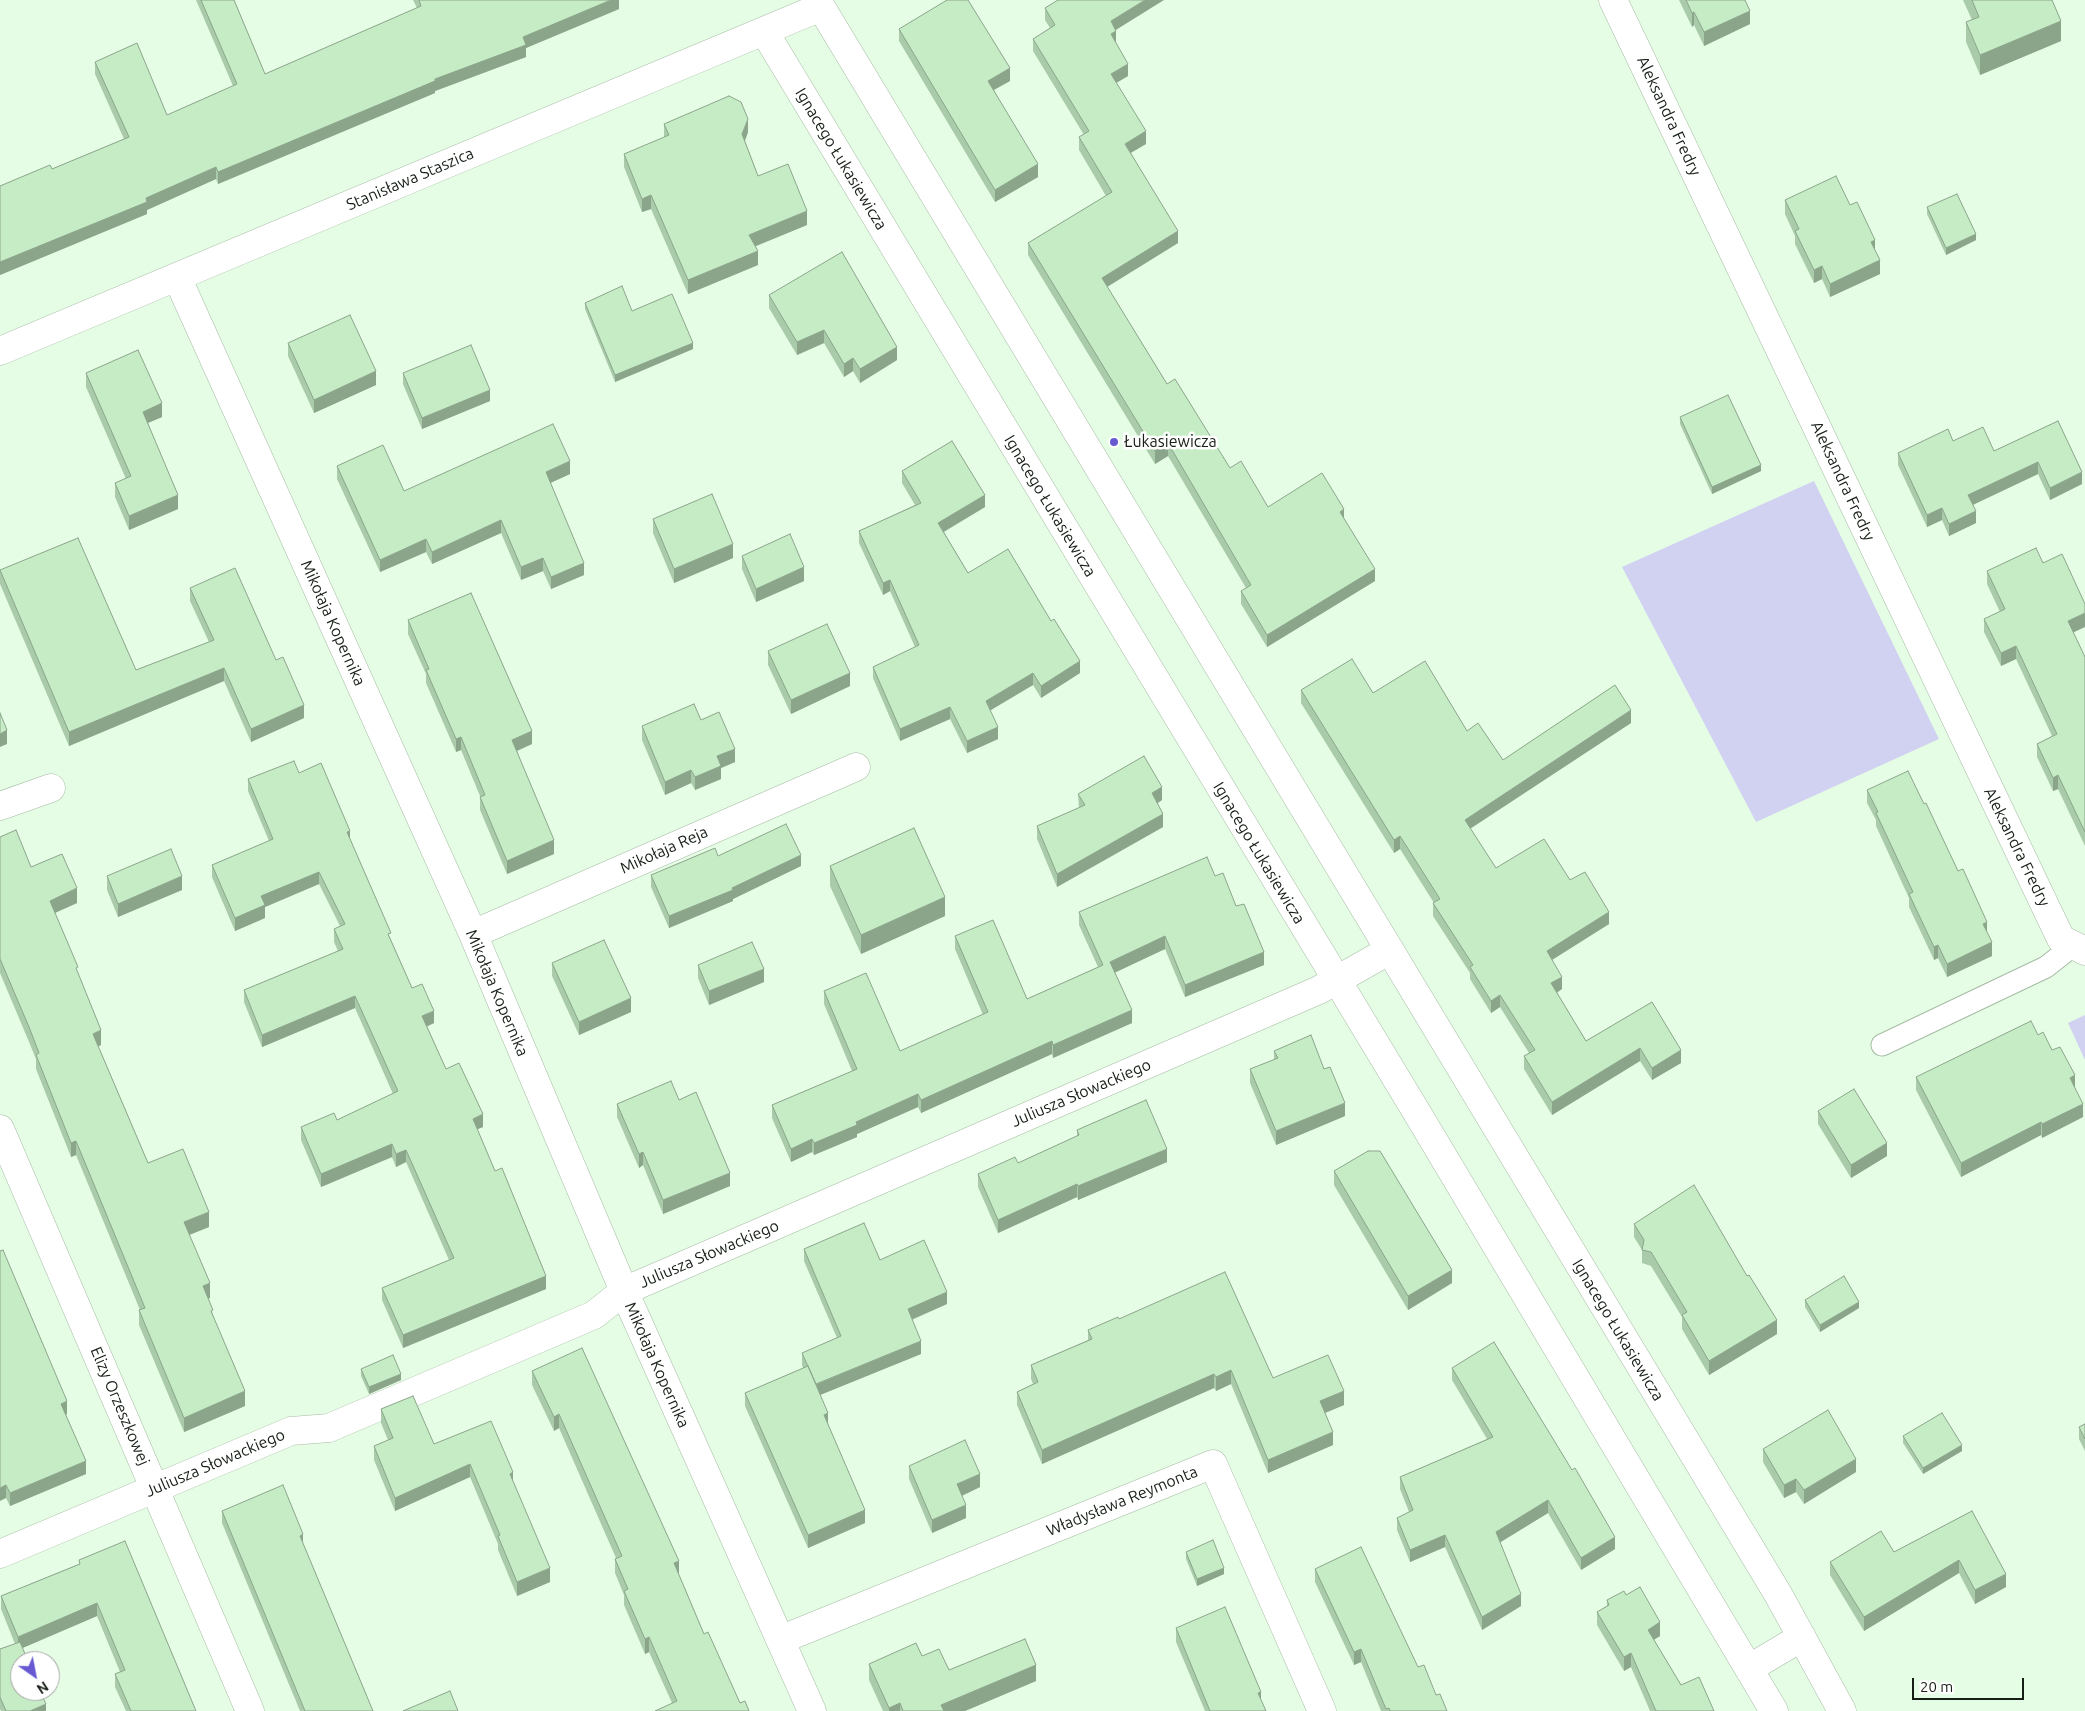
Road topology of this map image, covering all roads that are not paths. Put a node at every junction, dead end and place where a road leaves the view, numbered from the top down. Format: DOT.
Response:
graph roads {
  1 [pos="1613,0"];
  2 [pos="821,7"];
  3 [pos="764,31"];
  4 [pos="177,277"];
  5 [pos="0,351"];
  6 [pos="856,766"];
  7 [pos="51,788"];
  8 [pos="0,806"];
  9 [pos="472,934"];
  10 [pos="2080,948"];
  11 [pos="1390,950"];
  12 [pos="1336,981"];
  13 [pos="1882,1044"];
  14 [pos="0,1129"];
  15 [pos="624,1291"];
  16 [pos="155,1488"];
  17 [pos="0,1554"];
  18 [pos="1802,1636"];
  19 [pos="780,1640"];
  20 [pos="1750,1668"];
  21 [pos="250,1711"];
  22 [pos="812,1711"];
  23 [pos="1322,1711"];
  24 [pos="1774,1711"];
  25 [pos="1842,1711"];
  1 -- 10 [label="street, Aleksandra Fredry"];
  2 -- 3 [label="street, Stanisława Staszica"];
  2 -- 11 [label="street, Ignacego Łukasiewicza"];
  3 -- 4 [label="street, Stanisława Staszica"];
  3 -- 12 [label="street, Ignacego Łukasiewicza"];
  4 -- 5 [label="street, Stanisława Staszica"];
  4 -- 9 [label="street, Mikołaja Kopernika"];
  6 -- 9 [label="street, Mikołaja Reja"];
  7 -- 8 [label="street"];
  9 -- 15 [label="street, Mikołaja Kopernika"];
  10 -- 13 [label="lane"];
  11 -- 12 [label="street"];
  11 -- 18 [label="street, Ignacego Łukasiewicza"];
  12 -- 15 [label="street, Juliusza Słowackiego"];
  12 -- 20 [label="street, Ignacego Łukasiewicza"];
  14 -- 16 [label="street, Elizy Orzeszkowej"];
  15 -- 16 [label="street, Juliusza Słowackiego"];
  15 -- 19 [label="street, Mikołaja Kopernika"];
  16 -- 17 [label="street, Juliusza Słowackiego"];
  16 -- 21 [label="street, Elizy Orzeszkowej"];
  18 -- 20 [label="street"];
  18 -- 25 [label="street, Ignacego Łukasiewicza"];
  19 -- 22 [label="street, Mikołaja Kopernika"];
  19 -- 23 [label="street, Władysława Reymonta"];
  20 -- 24 [label="street, Ignacego Łukasiewicza"];
}
